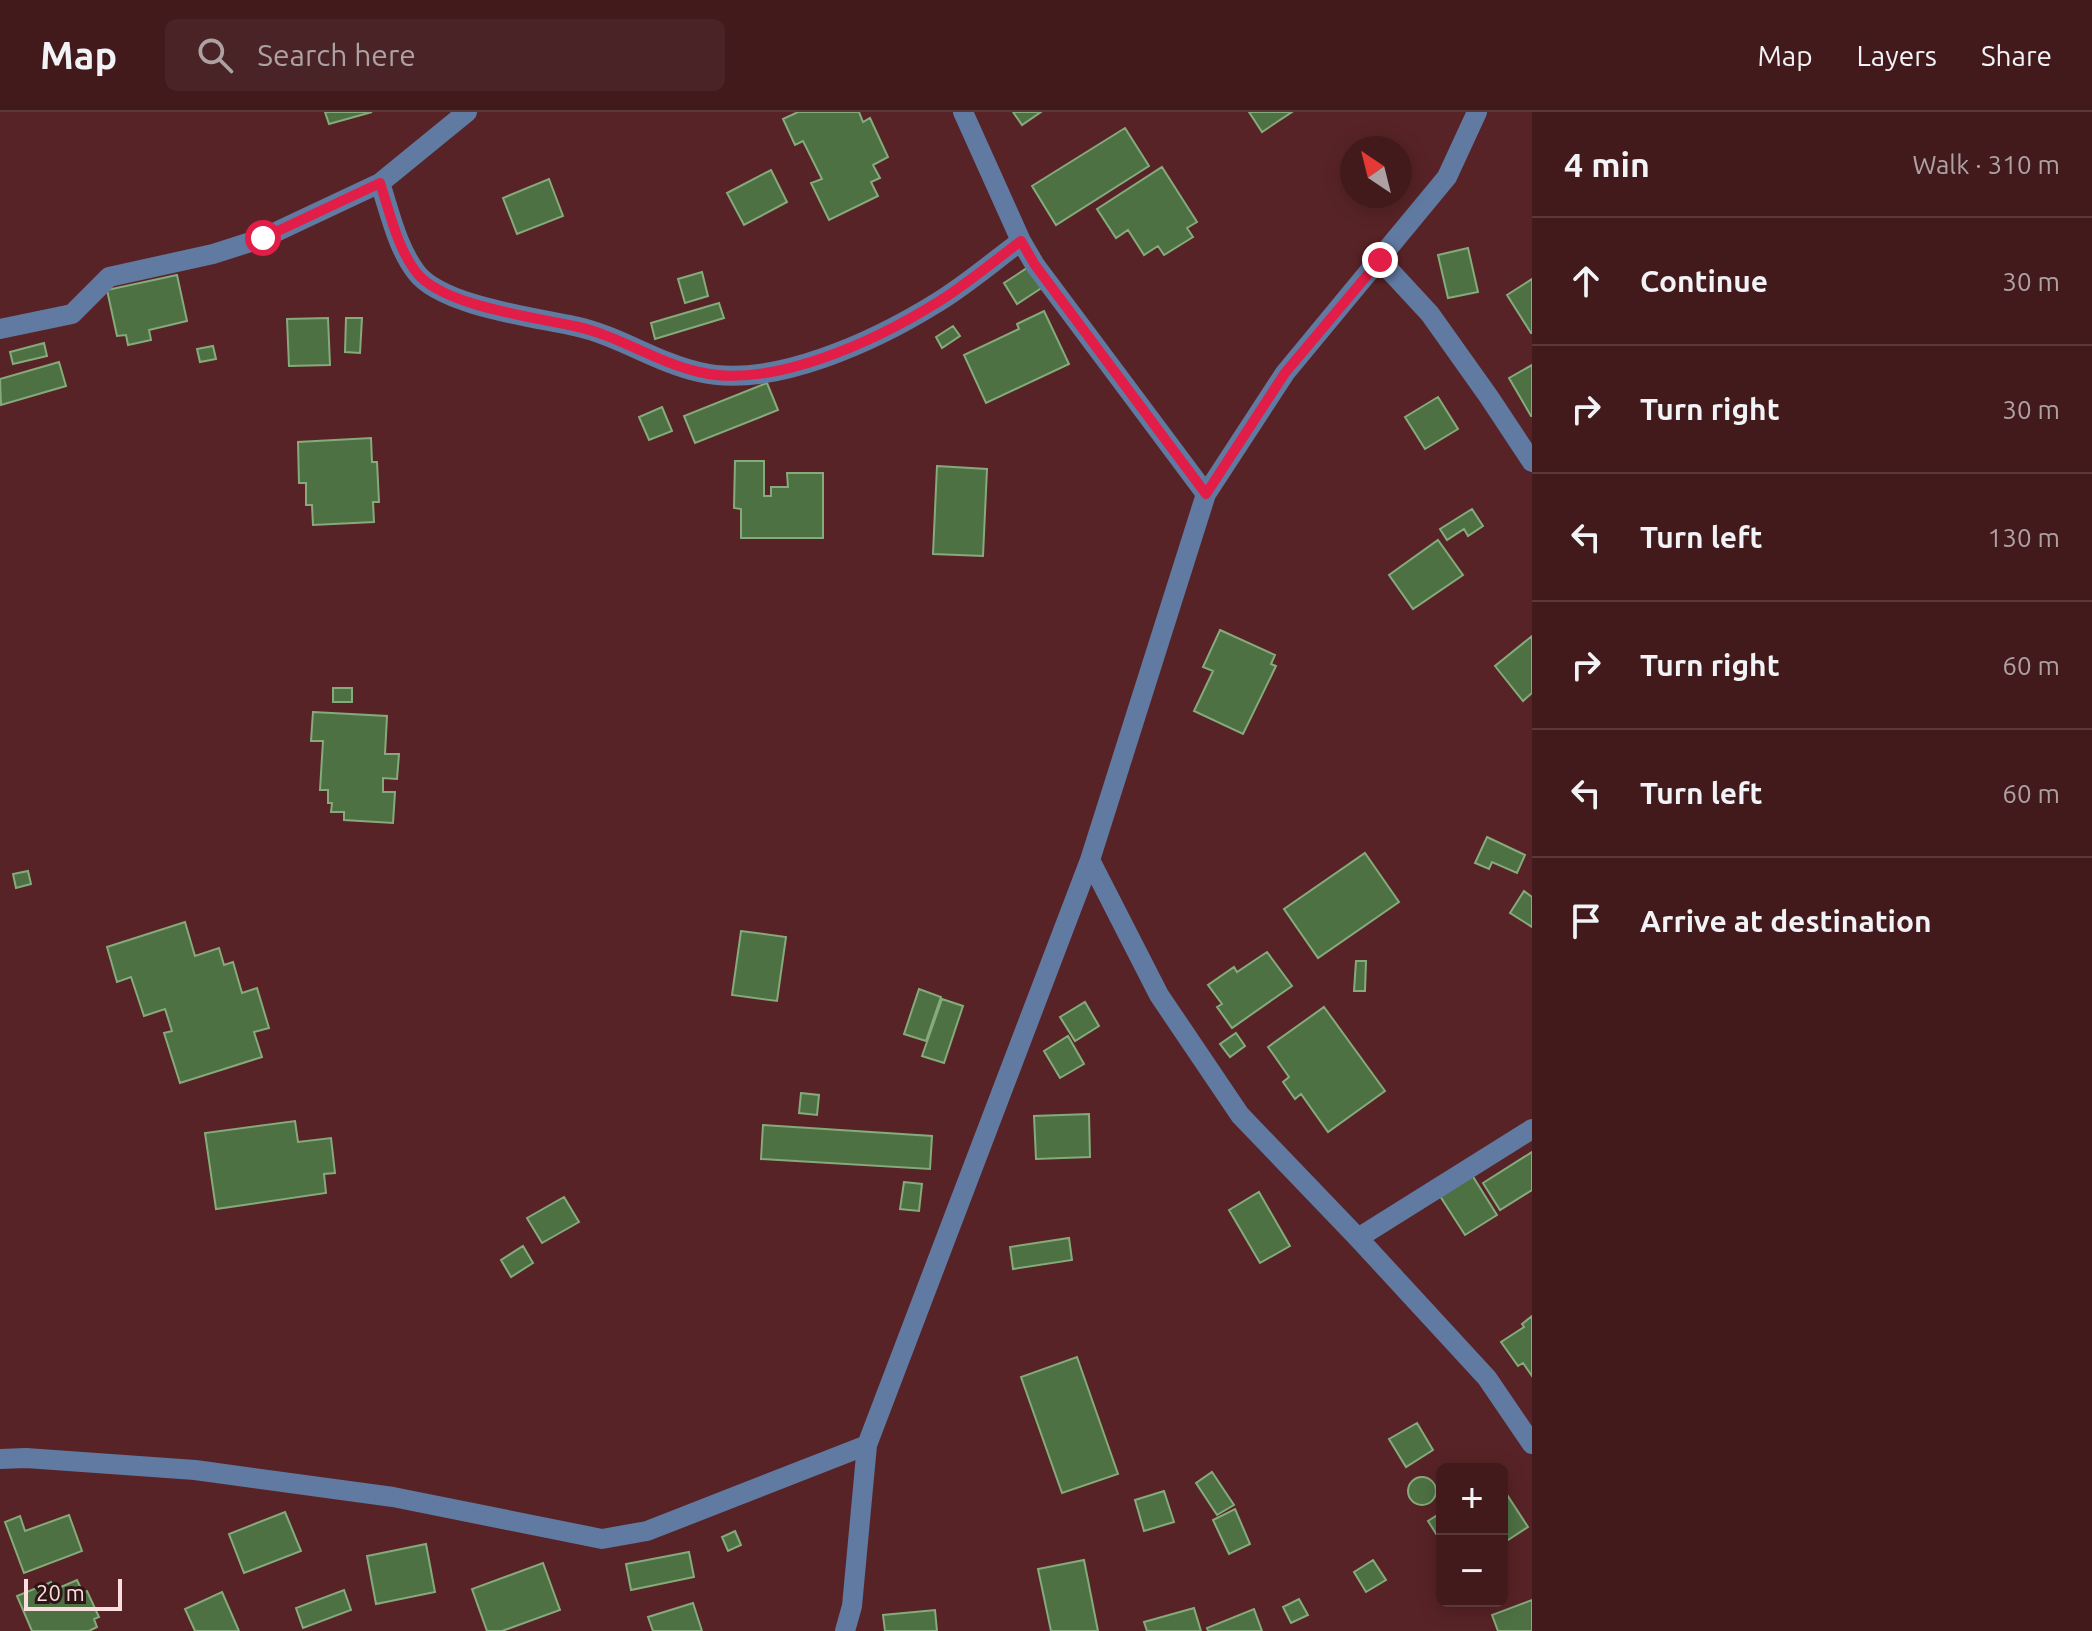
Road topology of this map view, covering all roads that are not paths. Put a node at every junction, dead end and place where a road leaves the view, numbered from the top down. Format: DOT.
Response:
graph roads {
  1 [pos="467,112"];
  2 [pos="963,112"];
  3 [pos="1477,112"];
  4 [pos="443,120"];
  5 [pos="380,183"];
  6 [pos="1021,241"];
  7 [pos="1380,260"];
  8 [pos="0,329"];
  9 [pos="1532,462"];
  10 [pos="1206,494"];
  11 [pos="1090,860"];
  12 [pos="1532,1129"];
  13 [pos="1358,1238"];
  14 [pos="1532,1444"];
  15 [pos="867,1445"];
  16 [pos="0,1459"];
  17 [pos="845,1631"];
  1 -- 4 [label="street"];
  2 -- 6 [label="street"];
  3 -- 7 [label="street"];
  4 -- 5 [label="street"];
  5 -- 6 [label="street"];
  5 -- 8 [label="street"];
  6 -- 10 [label="street"];
  7 -- 9 [label="street"];
  7 -- 10 [label="street"];
  10 -- 11 [label="street"];
  11 -- 13 [label="street"];
  11 -- 15 [label="street"];
  12 -- 13 [label="street"];
  13 -- 14 [label="street"];
  15 -- 16 [label="street"];
  15 -- 17 [label="street"];
}
